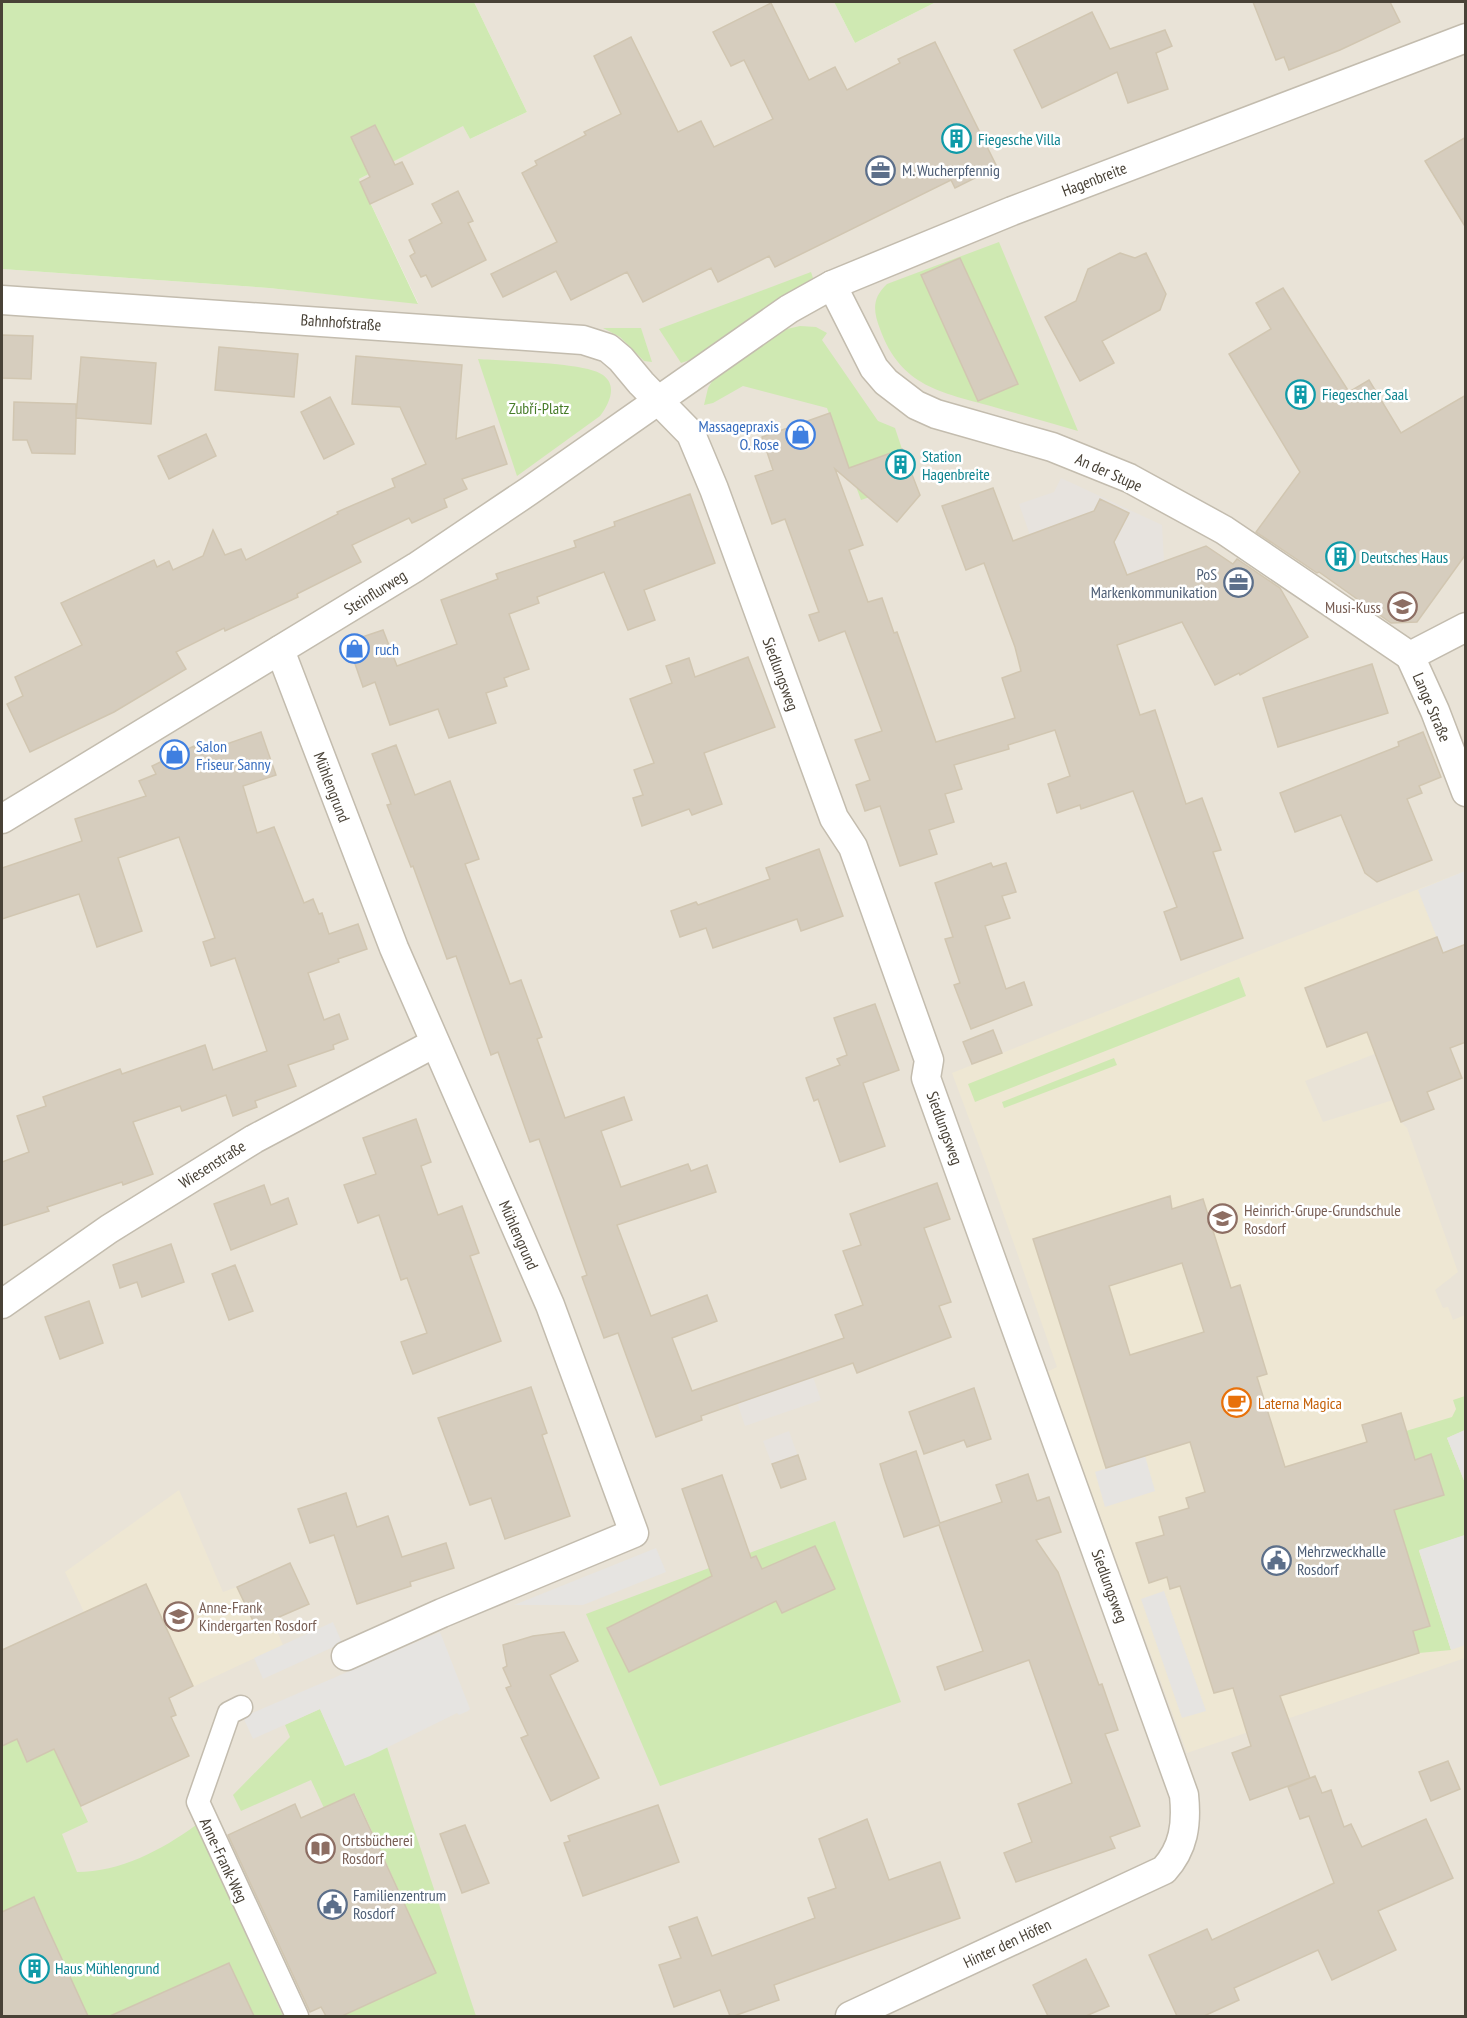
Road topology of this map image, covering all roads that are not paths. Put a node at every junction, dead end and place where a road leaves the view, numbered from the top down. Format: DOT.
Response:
graph roads {
  1 [pos="1466,38"];
  2 [pos="832,285"];
  3 [pos="2,300"];
  4 [pos="736,346"];
  5 [pos="658,400"];
  6 [pos="1466,627"];
  7 [pos="280,650"];
  8 [pos="1410,656"];
  9 [pos="1466,792"];
  10 [pos="2,819"];
  11 [pos="435,1043"];
  12 [pos="2,1304"];
  13 [pos="346,1656"];
  14 [pos="241,1707"];
  15 [pos="1164,1870"];
  16 [pos="297,2016"];
  17 [pos="850,2016"];
  1 -- 2 [label="street, Hagenbreite"];
  2 -- 4 [label="street, Hagenbreite"];
  2 -- 8 [label="street, An der Stupe"];
  3 -- 5 [label="street, Bahnhofstraße"];
  4 -- 5 [label="street, Steinflurweg"];
  5 -- 7 [label="street, Steinflurweg"];
  5 -- 15 [label="street, Siedlungsweg"];
  6 -- 8 [label="street"];
  7 -- 10 [label="street, Steinflurweg"];
  7 -- 11 [label="street, Mühlengrund"];
  8 -- 9 [label="street, Lange Straße"];
  11 -- 12 [label="street, Wiesenstraße"];
  11 -- 13 [label="street, Mühlengrund"];
  14 -- 16 [label="street, Anne-Frank-Weg"];
  15 -- 17 [label="street, Hinter den Höfen"];
}
